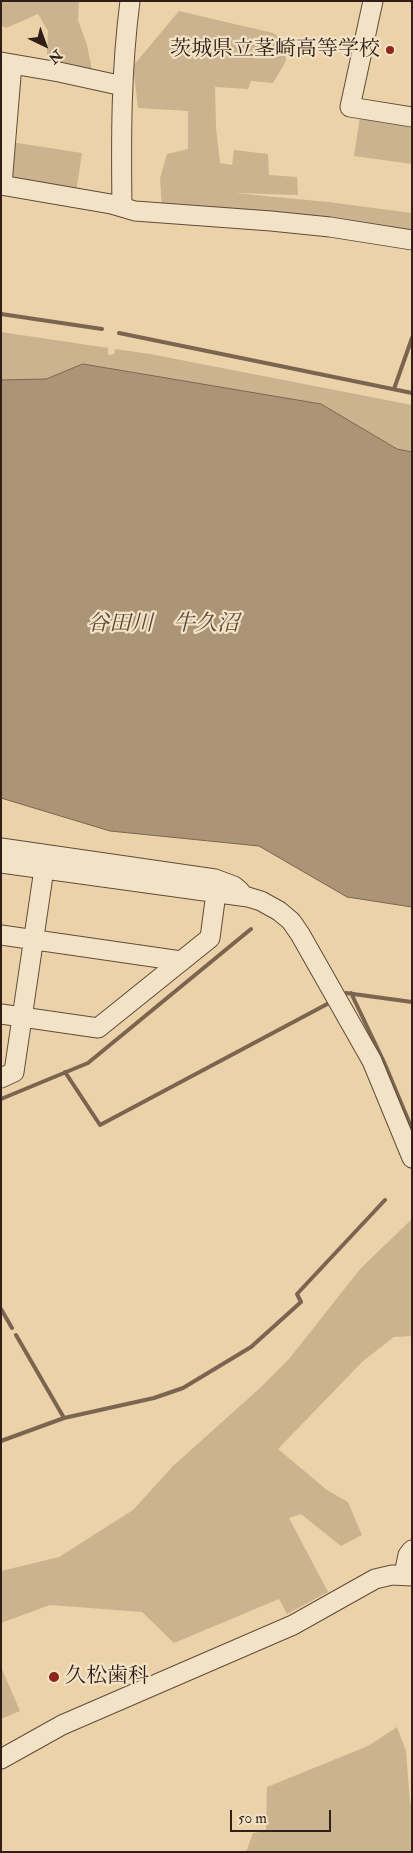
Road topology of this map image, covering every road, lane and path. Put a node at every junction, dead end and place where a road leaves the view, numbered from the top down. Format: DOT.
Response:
graph roads {
  1 [pos="130,1"];
  2 [pos="373,1"];
  3 [pos="7,63"];
  4 [pos="123,86"];
  5 [pos="412,117"];
  6 [pos="2,185"];
  7 [pos="122,207"];
  8 [pos="412,240"];
  9 [pos="1,848"];
  10 [pos="1,863"];
  11 [pos="44,869"];
  12 [pos="216,893"];
  13 [pos="248,897"];
  14 [pos="1,935"];
  15 [pos="34,940"];
  16 [pos="181,961"];
  17 [pos="1,1014"];
  18 [pos="23,1017"];
  19 [pos="1,1078"];
  20 [pos="412,1158"];
  21 [pos="412,1550"];
  22 [pos="408,1575"];
  23 [pos="1,1759"];
  1 -- 4 [label="street"];
  2 -- 5 [label="street"];
  3 -- 4 [label="street"];
  3 -- 6 [label="street"];
  4 -- 7 [label="street"];
  6 -- 7 [label="street"];
  7 -- 8 [label="street"];
  9 -- 13 [label="street"];
  10 -- 11 [label="street"];
  11 -- 12 [label="street"];
  11 -- 15 [label="street"];
  12 -- 13 [label="street"];
  12 -- 16 [label="street"];
  13 -- 20 [label="street"];
  14 -- 15 [label="street"];
  15 -- 16 [label="street"];
  15 -- 18 [label="street"];
  16 -- 18 [label="street"];
  17 -- 18 [label="street"];
  18 -- 19 [label="street"];
  21 -- 22 [label="street"];
  22 -- 23 [label="street"];
}
